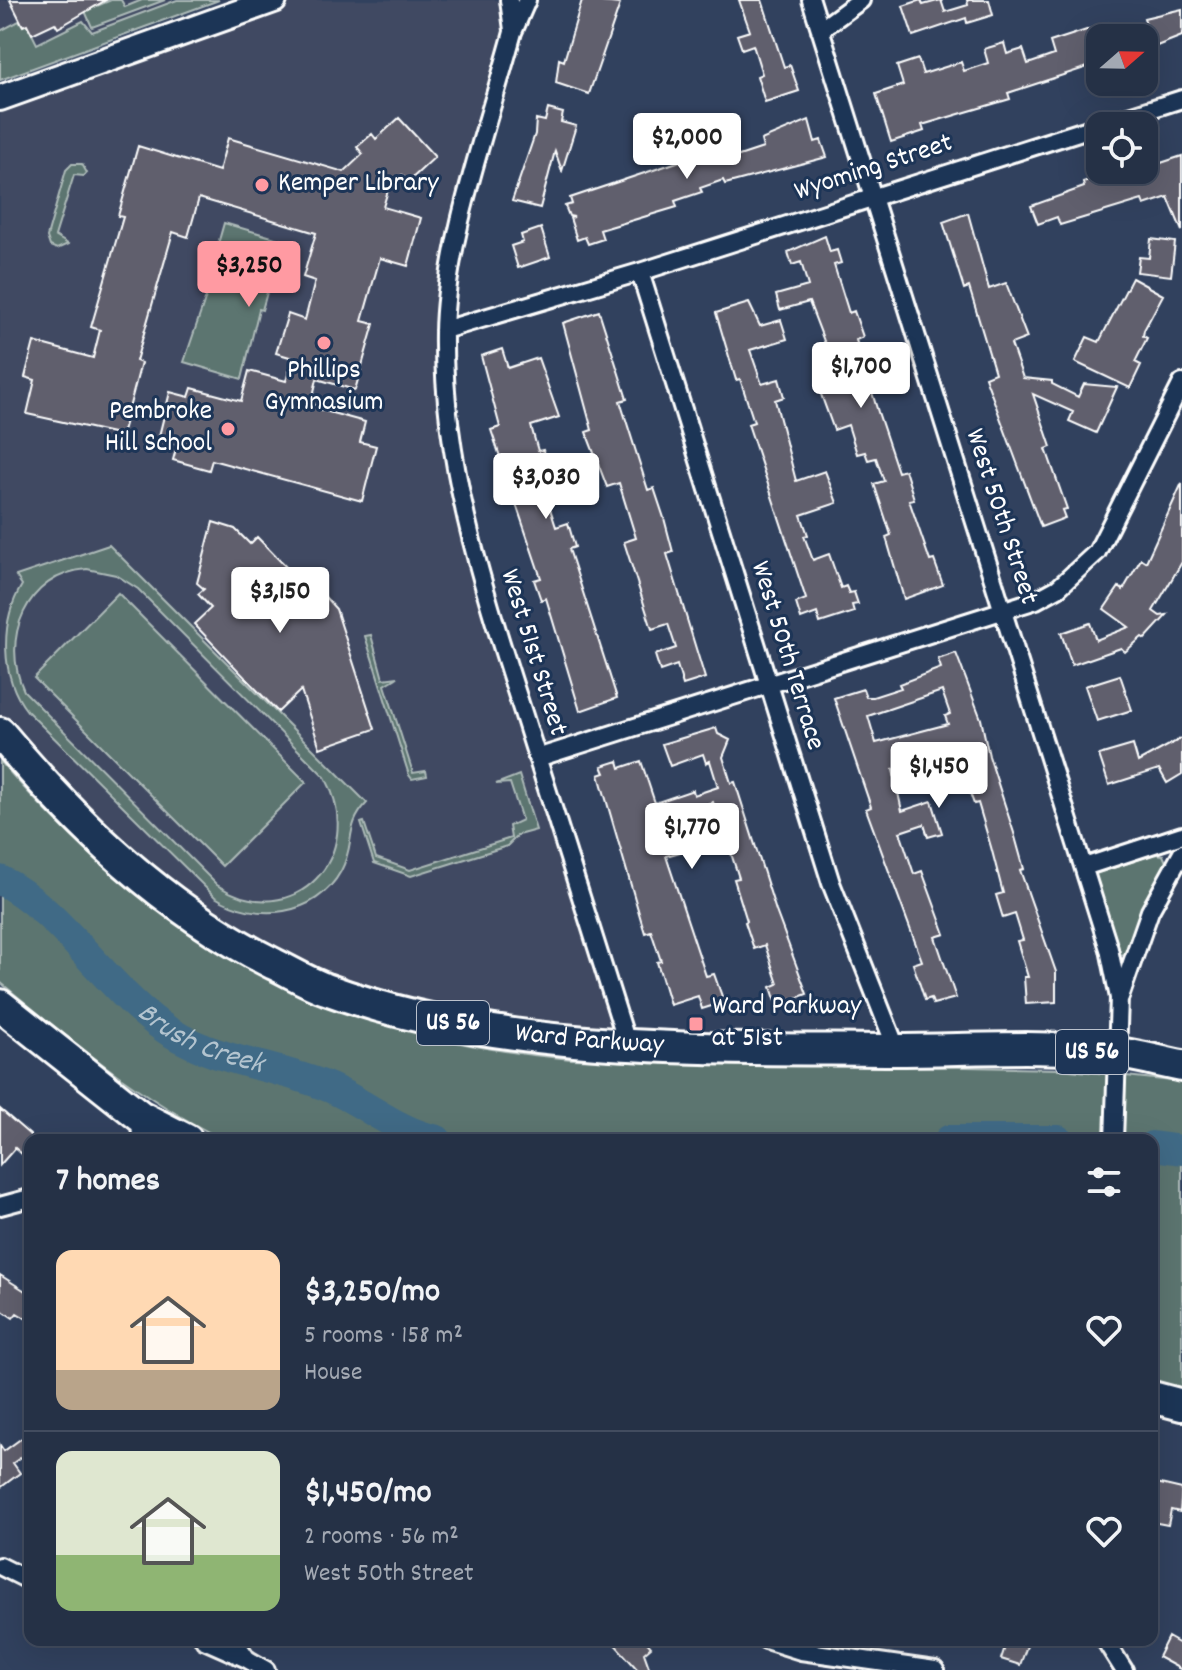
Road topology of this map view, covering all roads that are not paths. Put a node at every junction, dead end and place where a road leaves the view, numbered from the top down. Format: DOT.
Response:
graph roads {
  1 [pos="274,0"];
  2 [pos="509,0"];
  3 [pos="527,0"];
  4 [pos="811,0"];
  5 [pos="861,0"];
  6 [pos="246,5"];
  7 [pos="820,30"];
  8 [pos="513,32"];
  9 [pos="0,98"];
  10 [pos="1182,99"];
  11 [pos="872,197"];
  12 [pos="640,272"];
  13 [pos="444,330"];
  14 [pos="1182,383"];
  15 [pos="1002,610"];
  16 [pos="768,685"];
  17 [pos="0,733"];
  18 [pos="537,758"];
  19 [pos="1182,835"];
  20 [pos="1182,853"];
  21 [pos="1084,867"];
  22 [pos="1119,998"];
  23 [pos="0,1005"];
  24 [pos="628,1046"];
  25 [pos="897,1050"];
  26 [pos="1118,1053"];
  27 [pos="1182,1066"];
  28 [pos="140,1128"];
  29 [pos="164,1134"];
  30 [pos="1114,1134"];
  31 [pos="24,1200"];
  32 [pos="0,1206"];
  33 [pos="1158,1399"];
  34 [pos="1182,1405"];
  35 [pos="0,1566"];
  36 [pos="24,1578"];
  37 [pos="218,1646"];
  38 [pos="238,1646"];
  39 [pos="785,1646"];
  40 [pos="1109,1646"];
  41 [pos="247,1659"];
  42 [pos="266,1670"];
  43 [pos="935,1670"];
  44 [pos="1124,1670"];
  1 -- 6 [label="street"];
  2 -- 8 [label="street, West 51st Street"];
  3 -- 8 [label="street, West 51st Street"];
  4 -- 7 [label="street, West 50th Street"];
  5 -- 7 [label="street"];
  6 -- 9 [label="street"];
  7 -- 11 [label="street, West 50th Street"];
  8 -- 13 [label="street, West 51st Street"];
  10 -- 11 [label="street, Wyoming Street"];
  11 -- 12 [label="street, Wyoming Street"];
  11 -- 15 [label="street, West 50th Street"];
  12 -- 13 [label="street, Wyoming Street"];
  12 -- 16 [label="street, West 50th Terrace"];
  13 -- 18 [label="street, West 51st Street"];
  14 -- 15 [label="street"];
  15 -- 16 [label="street"];
  15 -- 21 [label="street, West 50th Street"];
  16 -- 18 [label="street"];
  16 -- 25 [label="street, West 50th Terrace"];
  17 -- 24 [label="highway, Ward Parkway / US 56"];
  18 -- 24 [label="street, West 51st Street"];
  19 -- 21 [label="street"];
  20 -- 22 [label="street"];
  21 -- 22 [label="street, West 50th Street"];
  22 -- 26 [label="street, West 50th Street"];
  23 -- 28 [label="highway"];
  24 -- 25 [label="highway, Ward Parkway / US 56"];
  25 -- 26 [label="highway, Ward Parkway / US 56"];
  26 -- 27 [label="highway, Ward Parkway / US 56"];
  26 -- 30 [label="street, West 50th Street"];
  28 -- 29 [label="highway"];
  31 -- 32 [label="street"];
  33 -- 34 [label="highway"];
  35 -- 36 [label="street"];
  37 -- 41 [label="street"];
  38 -- 41 [label="street"];
  39 -- 43 [label="street"];
  40 -- 44 [label="street"];
  41 -- 42 [label="street"];
}
